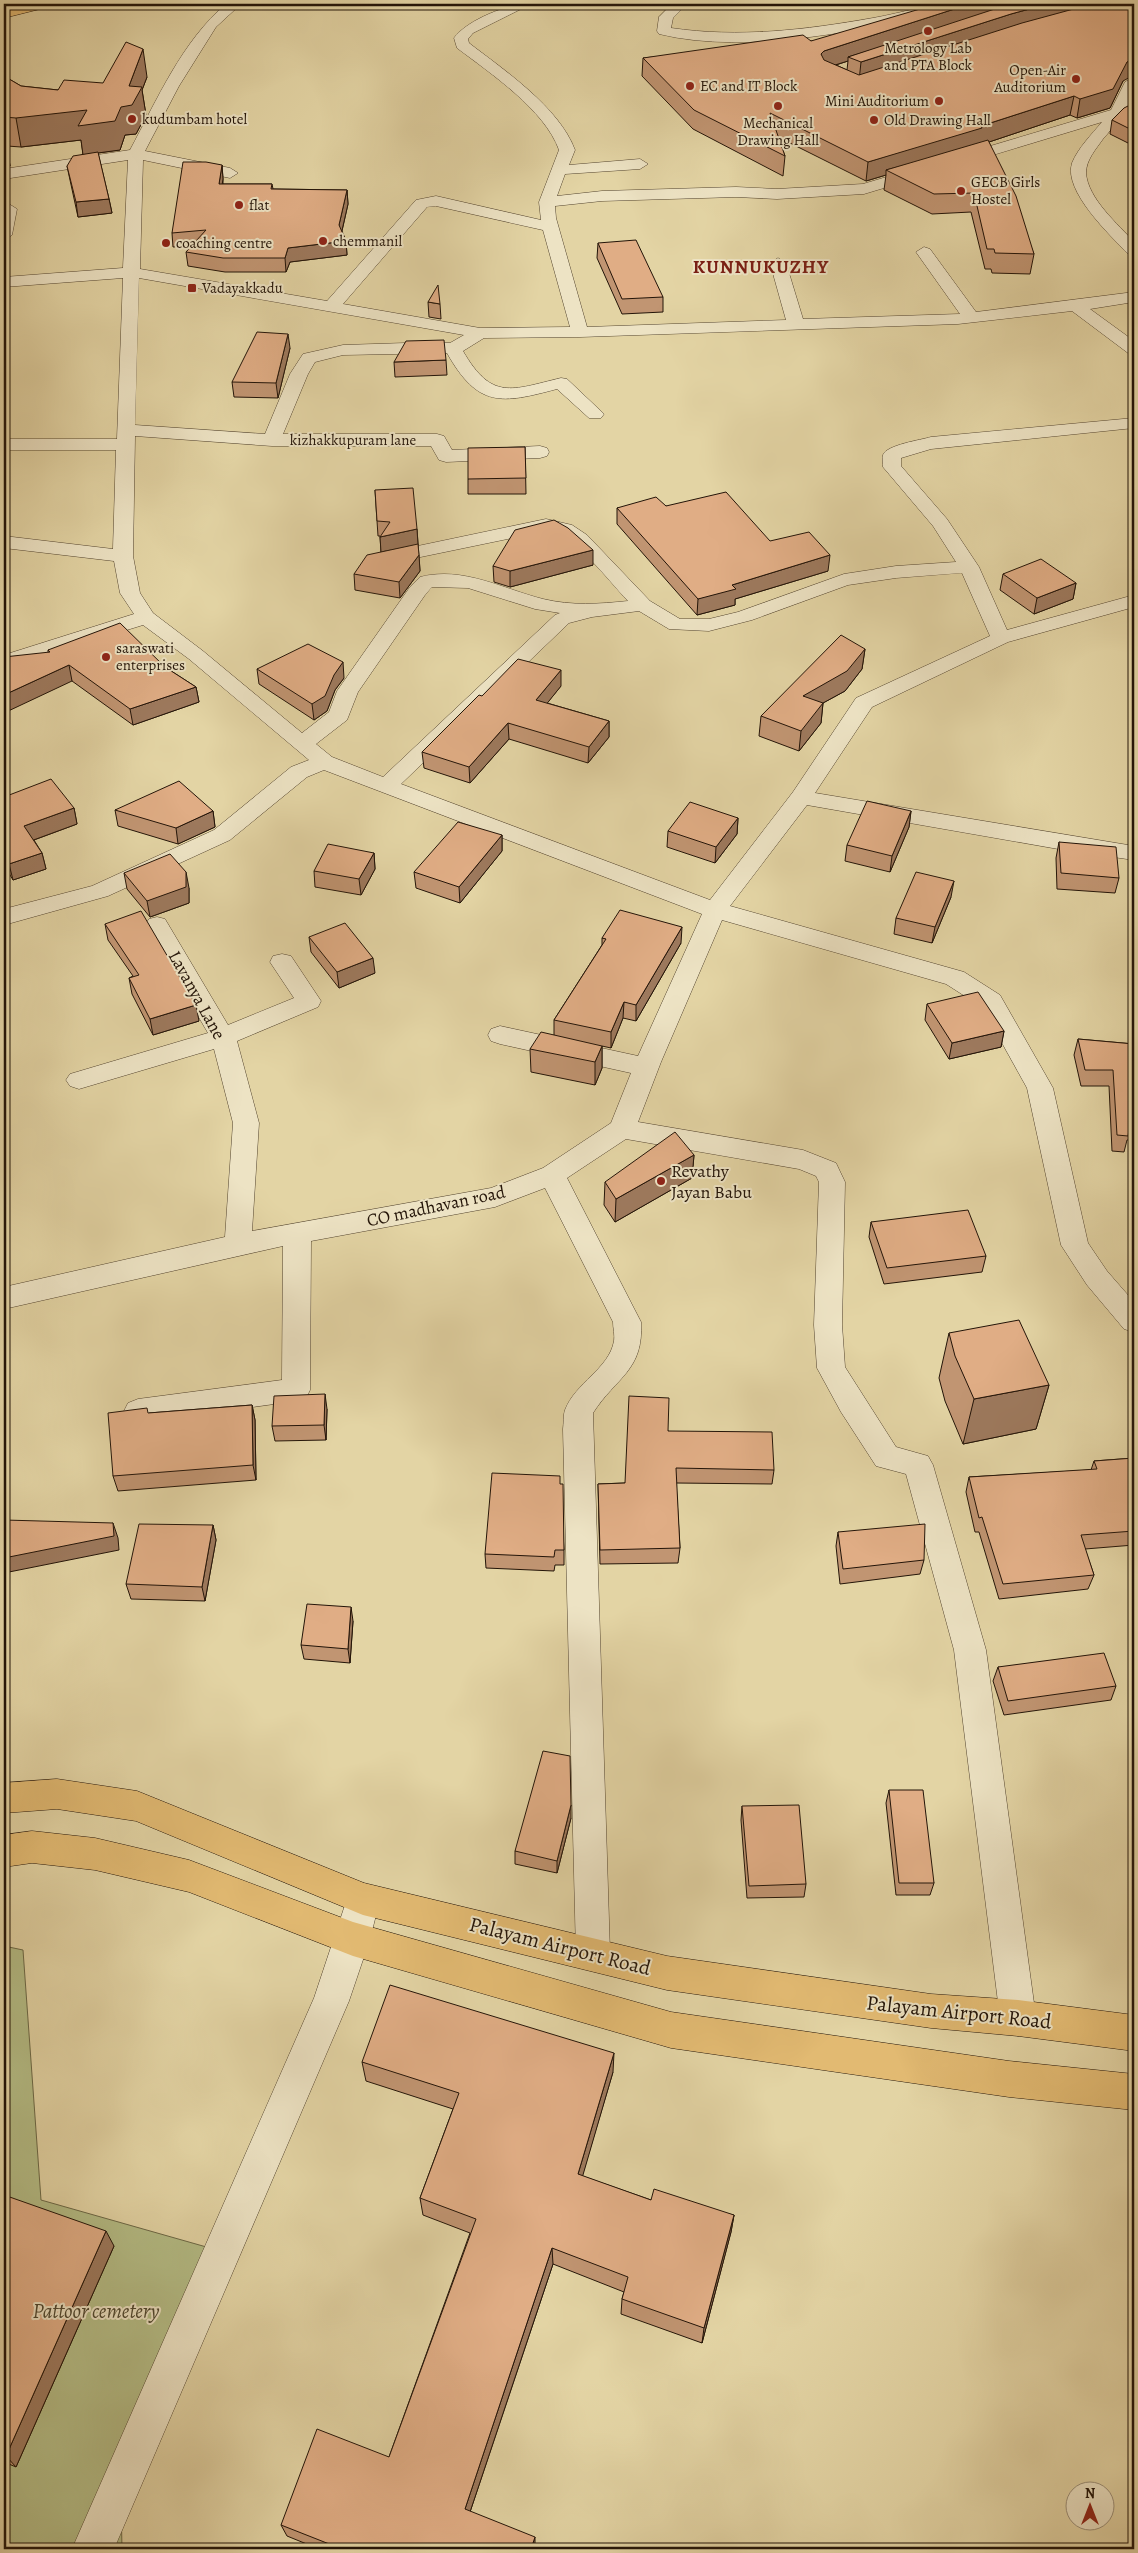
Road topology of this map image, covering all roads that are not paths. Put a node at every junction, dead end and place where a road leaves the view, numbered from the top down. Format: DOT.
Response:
graph roads {
  1 [pos="43,4"];
  2 [pos="234,4"];
  3 [pos="524,4"];
  4 [pos="680,4"];
  5 [pos="956,4"];
  6 [pos="4,14"];
  7 [pos="1134,81"];
  8 [pos="1134,108"];
  9 [pos="1118,113"];
  10 [pos="136,154"];
  11 [pos="640,164"];
  12 [pos="560,170"];
  13 [pos="230,173"];
  14 [pos="4,174"];
  15 [pos="547,202"];
  16 [pos="10,209"];
  17 [pos="550,228"];
  18 [pos="4,235"];
  19 [pos="1134,251"];
  20 [pos="924,252"];
  21 [pos="778,263"];
  22 [pos="131,272"];
  23 [pos="4,282"];
  24 [pos="1134,297"];
  25 [pos="1075,306"];
  26 [pos="331,307"];
  27 [pos="972,318"];
  28 [pos="796,325"];
  29 [pos="580,332"];
  30 [pos="480,333"];
  31 [pos="453,349"];
  32 [pos="1134,349"];
  33 [pos="595,414"];
  34 [pos="1134,423"];
  35 [pos="126,437"];
  36 [pos="272,440"];
  37 [pos="4,444"];
  38 [pos="540,452"];
  39 [pos="4,542"];
  40 [pos="421,551"];
  41 [pos="123,556"];
  42 [pos="366,563"];
  43 [pos="969,567"];
  44 [pos="470,582"];
  45 [pos="1134,601"];
  46 [pos="643,605"];
  47 [pos="590,610"];
  48 [pos="146,617"];
  49 [pos="1001,638"];
  50 [pos="4,662"];
  51 [pos="303,744"];
  52 [pos="324,762"];
  53 [pos="386,786"];
  54 [pos="800,797"];
  55 [pos="1134,852"];
  56 [pos="715,910"];
  57 [pos="4,917"];
  58 [pos="157,925"];
  59 [pos="282,962"];
  60 [pos="500,1035"];
  61 [pos="223,1037"];
  62 [pos="646,1067"];
  63 [pos="79,1080"];
  64 [pos="622,1128"];
  65 [pos="552,1175"];
  66 [pos="297,1233"];
  67 [pos="238,1244"];
  68 [pos="4,1298"];
  69 [pos="1134,1321"];
  70 [pos="138,1411"];
  71 [pos="4,1798"];
  72 [pos="4,1851"];
  73 [pos="363,1899"];
  74 [pos="353,1939"];
  75 [pos="593,1953"];
  76 [pos="1018,2018"];
  77 [pos="1134,2033"];
  78 [pos="1134,2092"];
  79 [pos="93,2549"];
  1 -- 6 [label="main road"];
  2 -- 10 [label="street"];
  3 -- 12 [label="street"];
  4 -- 5 [label="street"];
  7 -- 9 [label="street"];
  8 -- 9 [label="street"];
  9 -- 15 [label="street"];
  9 -- 19 [label="street"];
  10 -- 13 [label="street"];
  10 -- 14 [label="street"];
  10 -- 22 [label="street"];
  11 -- 12 [label="street"];
  12 -- 15 [label="street"];
  15 -- 17 [label="street"];
  16 -- 18 [label="street"];
  17 -- 26 [label="street"];
  17 -- 29 [label="street"];
  20 -- 27 [label="street"];
  21 -- 28 [label="street"];
  22 -- 23 [label="street"];
  22 -- 26 [label="street"];
  22 -- 35 [label="street"];
  24 -- 25 [label="street"];
  25 -- 27 [label="street"];
  25 -- 32 [label="street"];
  26 -- 30 [label="street"];
  27 -- 28 [label="street"];
  28 -- 29 [label="street"];
  29 -- 30 [label="street"];
  30 -- 31 [label="street"];
  31 -- 33 [label="street"];
  31 -- 36 [label="street, kizhakkupuram lane"];
  34 -- 43 [label="street"];
  35 -- 36 [label="street"];
  35 -- 37 [label="street"];
  35 -- 41 [label="street"];
  36 -- 38 [label="street, kizhakkupuram lane"];
  39 -- 41 [label="street"];
  40 -- 42 [label="street"];
  40 -- 44 [label="street"];
  40 -- 46 [label="street"];
  41 -- 48 [label="street"];
  43 -- 46 [label="street"];
  43 -- 49 [label="street"];
  44 -- 47 [label="street"];
  44 -- 51 [label="street"];
  45 -- 49 [label="street"];
  46 -- 47 [label="street"];
  47 -- 53 [label="street"];
  48 -- 50 [label="street"];
  48 -- 51 [label="street"];
  49 -- 54 [label="street"];
  51 -- 52 [label="street"];
  52 -- 53 [label="street"];
  52 -- 57 [label="street"];
  53 -- 56 [label="street"];
  54 -- 55 [label="street"];
  54 -- 56 [label="street"];
  56 -- 62 [label="street"];
  56 -- 69 [label="street"];
  58 -- 61 [label="street, Lavanya Lane"];
  59 -- 61 [label="street"];
  60 -- 62 [label="street"];
  61 -- 63 [label="street"];
  61 -- 67 [label="street, Lavanya Lane"];
  62 -- 64 [label="street"];
  64 -- 65 [label="street, CO madhavan road"];
  64 -- 76 [label="street"];
  65 -- 66 [label="street, CO madhavan road"];
  65 -- 75 [label="street"];
  66 -- 67 [label="street, CO madhavan road"];
  66 -- 70 [label="street"];
  67 -- 68 [label="street, CO madhavan road"];
  71 -- 73 [label="main road, Palayam Airport Road"];
  72 -- 74 [label="main road"];
  73 -- 74 [label="street"];
  73 -- 75 [label="main road, Palayam Airport Road"];
  74 -- 78 [label="main road"];
  74 -- 79 [label="street"];
  75 -- 76 [label="main road, Palayam Airport Road"];
  76 -- 77 [label="main road, Palayam Airport Road"];
}
